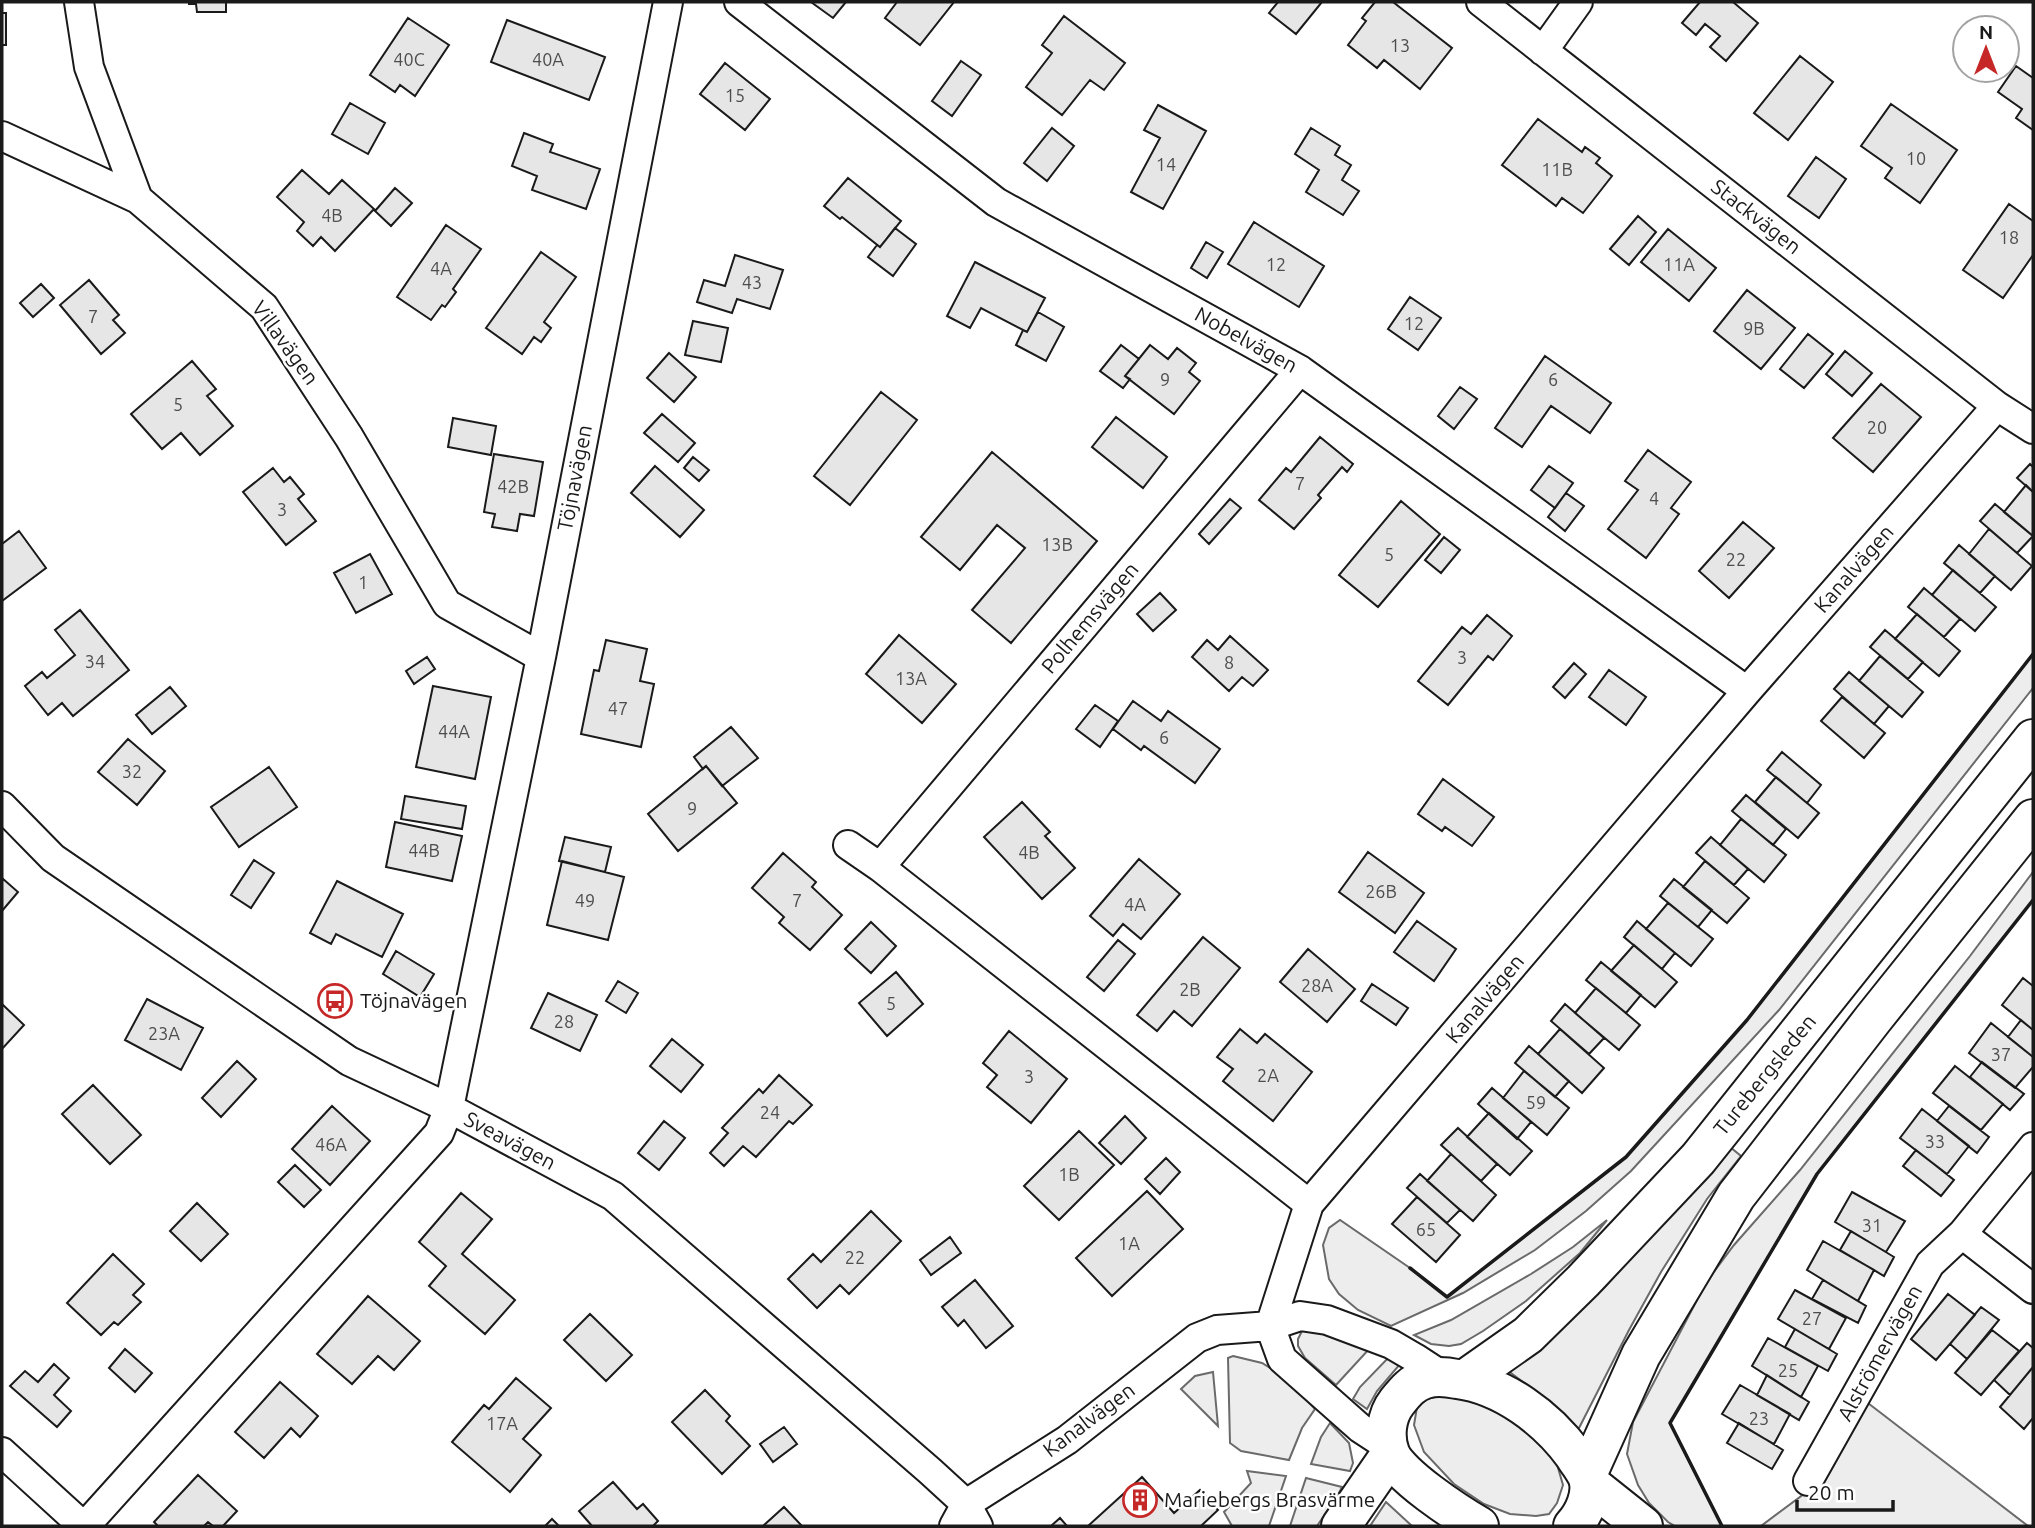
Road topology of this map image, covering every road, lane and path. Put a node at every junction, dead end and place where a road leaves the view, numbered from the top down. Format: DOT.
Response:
graph roads {
  1 [pos="79,2"];
  2 [pos="668,2"];
  3 [pos="739,2"];
  4 [pos="1481,2"];
  5 [pos="1578,2"];
  6 [pos="1543,51"];
  7 [pos="2,136"];
  8 [pos="138,199"];
  9 [pos="1300,370"];
  10 [pos="1997,406"];
  11 [pos="2033,429"];
  12 [pos="541,657"];
  13 [pos="1747,691"];
  14 [pos="2033,739"];
  15 [pos="2,806"];
  16 [pos="2033,819"];
  17 [pos="848,845"];
  18 [pos="880,867"];
  19 [pos="449,1108"];
  20 [pos="2033,1147"];
  21 [pos="1309,1204"];
  22 [pos="1962,1234"];
  23 [pos="2033,1289"];
  24 [pos="1269,1326"];
  25 [pos="1454,1378"];
  26 [pos="1390,1451"];
  27 [pos="2,1452"];
  28 [pos="1588,1479"];
  29 [pos="1808,1481"];
  30 [pos="966,1519"];
  31 [pos="84,1526"];
  32 [pos="1341,1526"];
  33 [pos="1479,1526"];
  34 [pos="1573,1526"];
  35 [pos="1643,1526"];
  1 -- 8 [label="street, Villavägen"];
  2 -- 12 [label="street, Töjnavägen"];
  3 -- 9 [label="street, Nobelvägen"];
  4 -- 6 [label="street, Stackvägen"];
  5 -- 6 [label="street"];
  6 -- 10 [label="street, Stackvägen"];
  7 -- 8 [label="street"];
  8 -- 12 [label="street, Villavägen"];
  9 -- 13 [label="street, Nobelvägen"];
  9 -- 18 [label="street, Polhemsvägen"];
  10 -- 11 [label="street, Stackvägen"];
  10 -- 13 [label="street, Kanalvägen"];
  12 -- 19 [label="street, Töjnavägen"];
  13 -- 21 [label="street, Kanalvägen"];
  14 -- 25 [label="main road, Turebergsleden"];
  15 -- 19 [label="street, Sveavägen"];
  16 -- 28 [label="main road"];
  17 -- 18 [label="street"];
  18 -- 21 [label="street"];
  19 -- 30 [label="street, Sveavägen"];
  19 -- 31 [label="street, Töjnavägen"];
  20 -- 22 [label="street, Alströmervägen"];
  21 -- 24 [label="street, Kanalvägen"];
  22 -- 23 [label="street"];
  22 -- 29 [label="street, Alströmervägen"];
  24 -- 25 [label="street"];
  24 -- 26 [label="street"];
  24 -- 30 [label="street, Kanalvägen"];
  25 -- 26 [label="main road, Turebergsleden"];
  25 -- 28 [label="main road"];
  26 -- 32 [label="main road"];
  26 -- 33 [label="main road"];
  27 -- 31 [label="street"];
  28 -- 34 [label="main road"];
  28 -- 35 [label="main road"];
}
